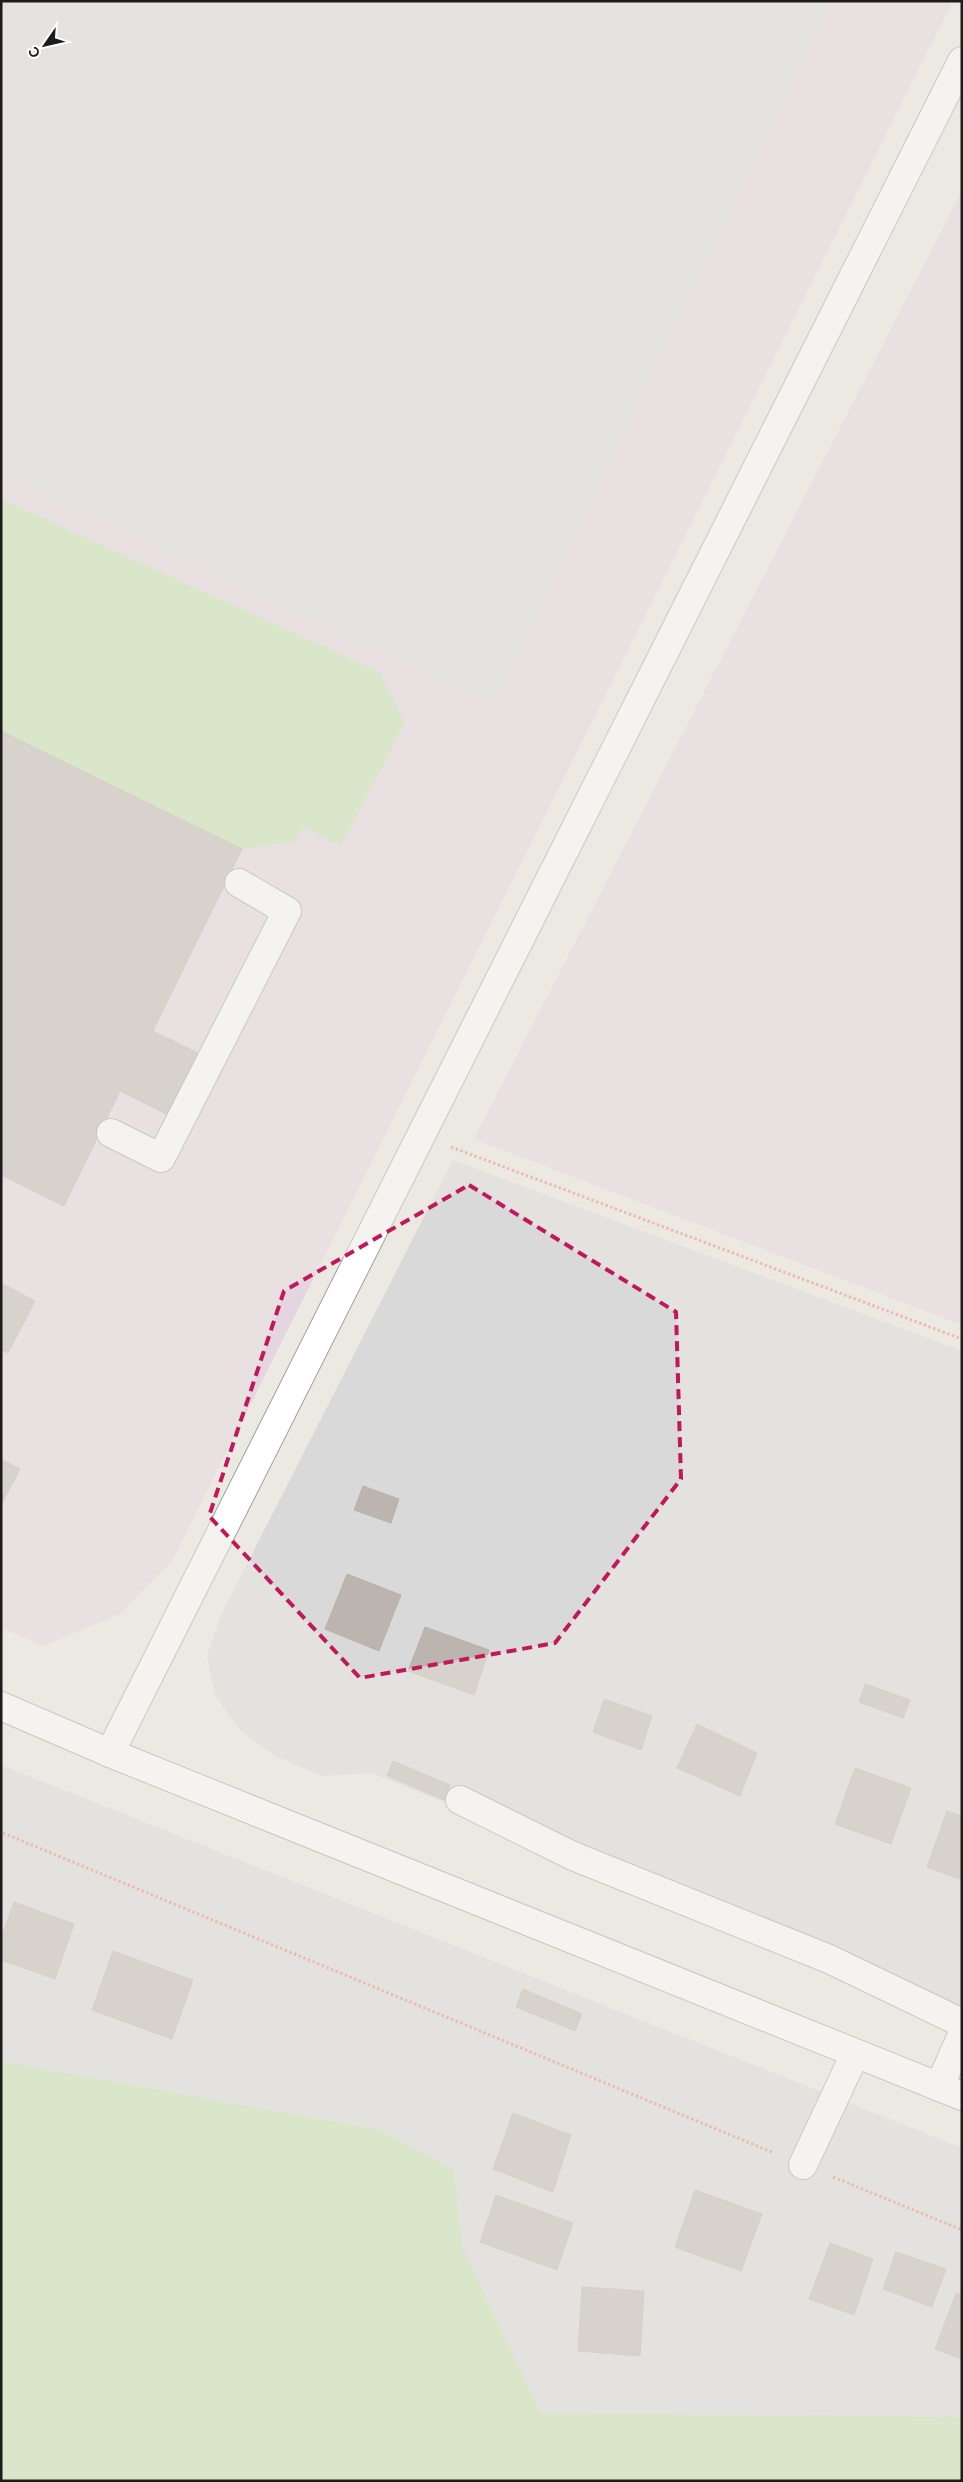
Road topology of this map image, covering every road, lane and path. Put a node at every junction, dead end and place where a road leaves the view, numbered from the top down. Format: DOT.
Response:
graph roads {
  1 [pos="962,61"];
  2 [pos="239,883"];
  3 [pos="111,1133"];
  4 [pos="423,1136"];
  5 [pos="962,1339"];
  6 [pos="1,1706"];
  7 [pos="110,1753"];
  8 [pos="460,1800"];
  9 [pos="3,1833"];
  10 [pos="962,2023"];
  11 [pos="962,2035"];
  12 [pos="855,2054"];
  13 [pos="950,2092"];
  14 [pos="803,2165"];
  15 [pos="962,2225"];
  1 -- 4 [label="street"];
  2 -- 3 [label="street"];
  4 -- 5 [label="path"];
  4 -- 7 [label="street"];
  6 -- 7 [label="street"];
  7 -- 12 [label="street"];
  8 -- 10 [label="street"];
  9 -- 14 [label="path"];
  11 -- 13 [label="street"];
  12 -- 13 [label="street"];
  12 -- 14 [label="street"];
  14 -- 15 [label="path"];
}
